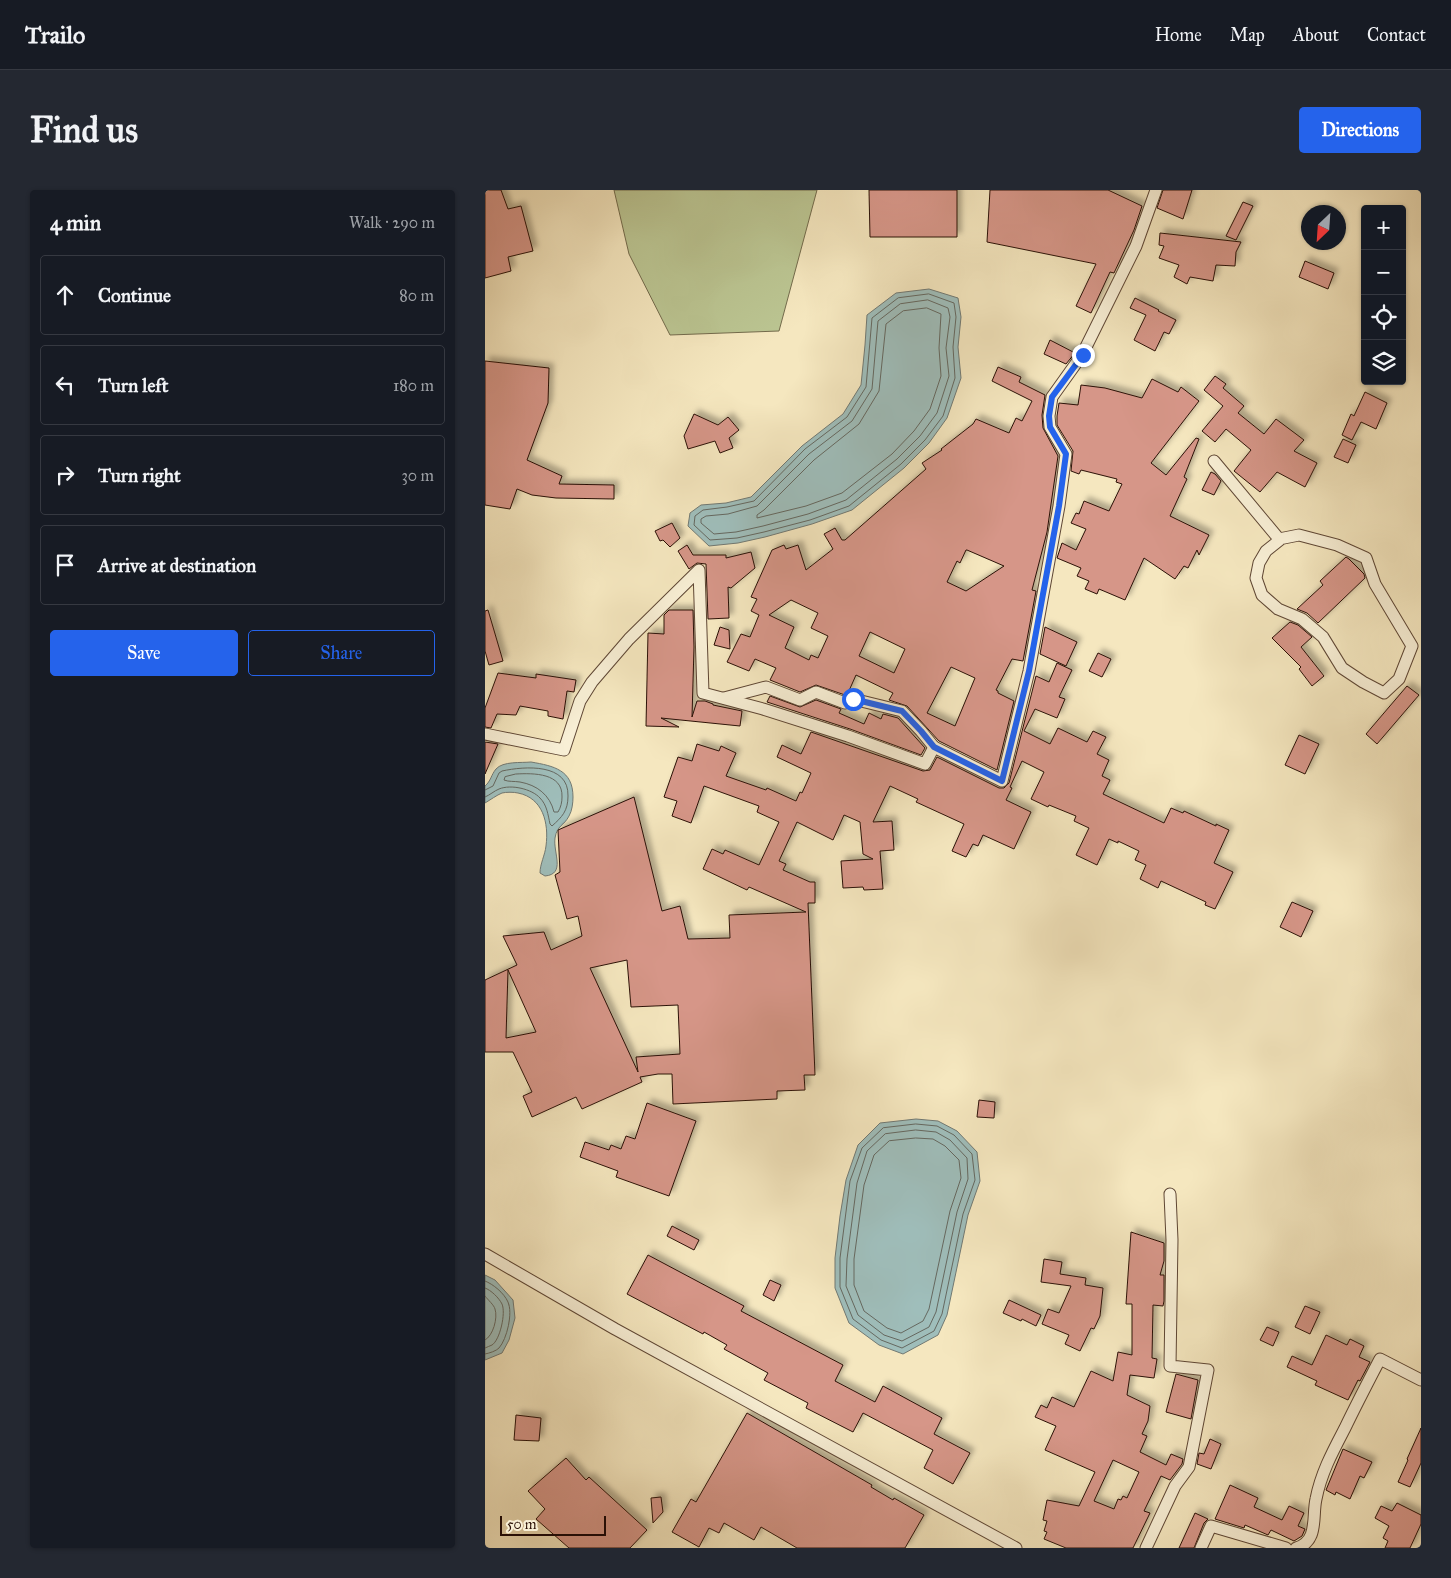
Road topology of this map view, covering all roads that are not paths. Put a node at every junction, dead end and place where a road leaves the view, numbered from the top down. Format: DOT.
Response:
graph roads {
  1 [pos="1156,190"];
  2 [pos="1214,461"];
  3 [pos="1281,539"];
  4 [pos="723,699"];
  5 [pos="485,734"];
  6 [pos="934,747"];
  7 [pos="1170,1194"];
  8 [pos="485,1254"];
  9 [pos="1421,1380"];
  10 [pos="1016,1548"];
  11 [pos="1146,1548"];
  12 [pos="1201,1548"];
  13 [pos="1286,1548"];
  14 [pos="1296,1548"];
  1 -- 6 [label="street"];
  2 -- 3 [label="street"];
  3 -- 3 [label="street"];
  4 -- 5 [label="street"];
  4 -- 6 [label="street"];
  4 -- 6 [label="street"];
  7 -- 11 [label="street"];
  8 -- 10 [label="street"];
  9 -- 14 [label="street"];
  12 -- 13 [label="street"];
}
